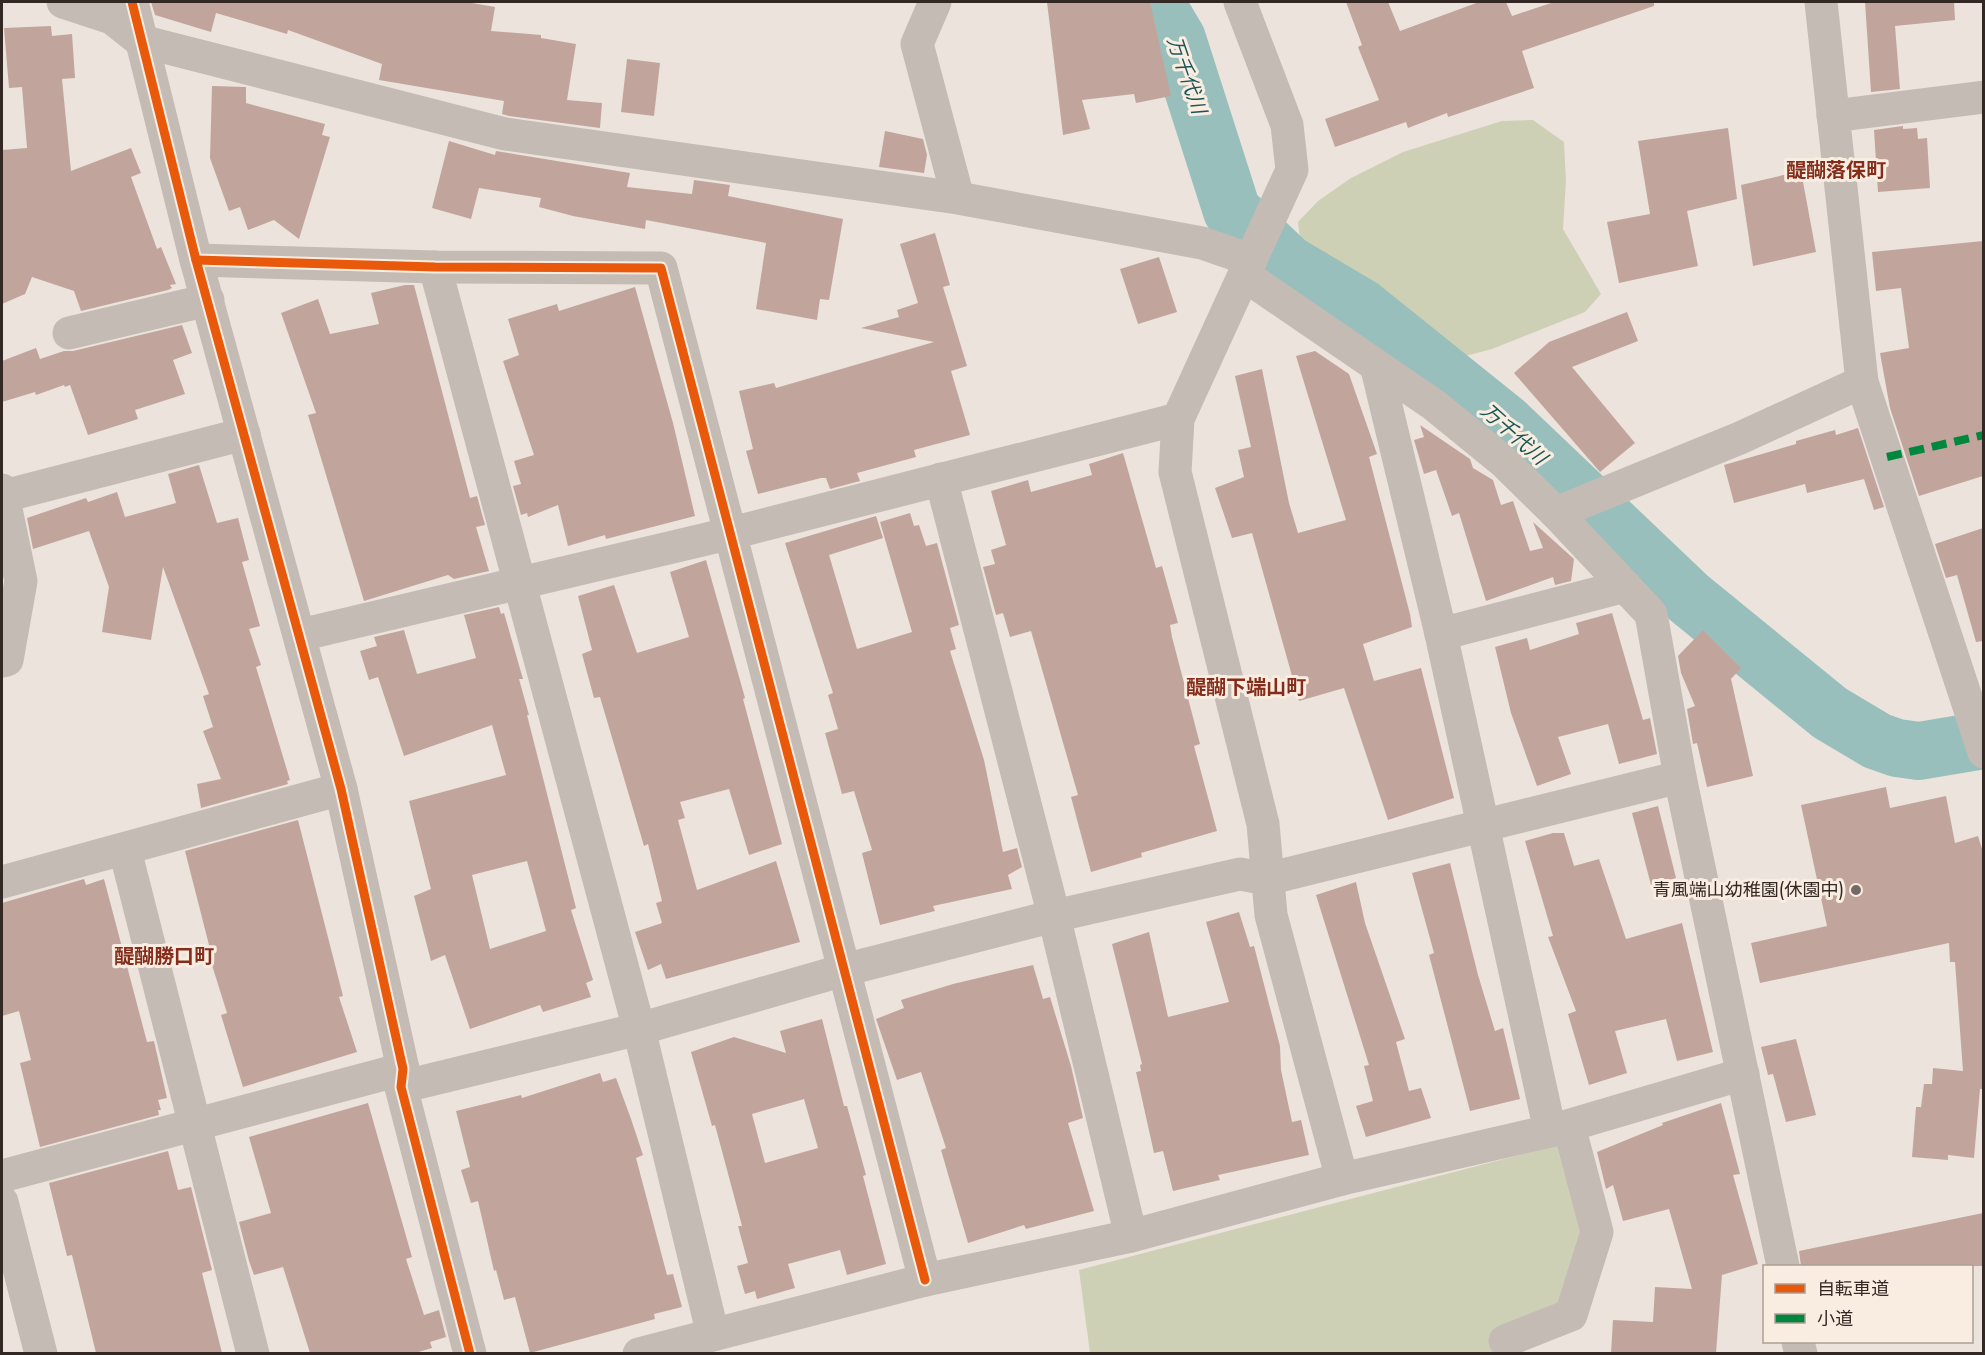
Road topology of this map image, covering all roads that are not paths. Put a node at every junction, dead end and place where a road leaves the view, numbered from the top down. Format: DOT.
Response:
graph roads {
  1 [pos="63,2"];
  2 [pos="132,2"];
  3 [pos="935,2"];
  4 [pos="1240,2"];
  5 [pos="1821,2"];
  6 [pos="141,41"];
  7 [pos="1983,98"];
  8 [pos="1833,116"];
  9 [pos="958,198"];
  10 [pos="1254,254"];
  11 [pos="196,260"];
  12 [pos="435,267"];
  13 [pos="208,300"];
  14 [pos="69,333"];
  15 [pos="1377,369"];
  16 [pos="1862,382"];
  17 [pos="1178,419"];
  18 [pos="244,434"];
  19 [pos="941,479"];
  20 [pos="1575,505"];
  21 [pos="4,509"];
  22 [pos="732,533"];
  23 [pos="520,584"];
  24 [pos="1625,586"];
  25 [pos="1442,634"];
  26 [pos="300,635"];
  27 [pos="2,661"];
  28 [pos="1979,734"];
  29 [pos="1680,777"];
  30 [pos="341,789"];
  31 [pos="1485,827"];
  32 [pos="125,850"];
  33 [pos="1267,879"];
  34 [pos="2,882"];
  35 [pos="1054,916"];
  36 [pos="844,970"];
  37 [pos="639,1029"];
  38 [pos="1743,1074"];
  39 [pos="402,1078"];
  40 [pos="195,1126"];
  41 [pos="1559,1129"];
  42 [pos="2,1176"];
  43 [pos="1342,1179"];
  44 [pos="2,1202"];
  45 [pos="1131,1236"];
  46 [pos="1783,1265"];
  47 [pos="925,1280"];
  48 [pos="713,1335"];
  49 [pos="1505,1341"];
  50 [pos="40,1353"];
  51 [pos="253,1353"];
  52 [pos="470,1353"];
  53 [pos="639,1353"];
  1 -- 6 [label="street"];
  2 -- 6 [label="street"];
  3 -- 9 [label="street"];
  4 -- 10 [label="street"];
  5 -- 8 [label="street"];
  6 -- 9 [label="street"];
  6 -- 11 [label="street"];
  7 -- 8 [label="street"];
  8 -- 16 [label="street"];
  9 -- 10 [label="street"];
  10 -- 15 [label="street"];
  10 -- 17 [label="street"];
  11 -- 12 [label="street"];
  11 -- 13 [label="street"];
  12 -- 22 [label="street"];
  12 -- 23 [label="street"];
  13 -- 14 [label="street"];
  13 -- 18 [label="street"];
  15 -- 20 [label="street"];
  15 -- 25 [label="street"];
  16 -- 20 [label="street"];
  16 -- 28 [label="street"];
  17 -- 19 [label="street"];
  17 -- 33 [label="street"];
  18 -- 21 [label="street"];
  18 -- 26 [label="street"];
  19 -- 22 [label="street"];
  19 -- 35 [label="street"];
  20 -- 24 [label="street"];
  21 -- 27 [label="street"];
  22 -- 23 [label="street"];
  22 -- 36 [label="street"];
  23 -- 26 [label="street"];
  23 -- 37 [label="street"];
  24 -- 25 [label="street"];
  24 -- 29 [label="street"];
  25 -- 31 [label="street"];
  26 -- 30 [label="street"];
  29 -- 31 [label="street"];
  29 -- 38 [label="street"];
  30 -- 32 [label="street"];
  30 -- 39 [label="street"];
  31 -- 33 [label="street"];
  31 -- 41 [label="street"];
  32 -- 34 [label="street"];
  32 -- 40 [label="street"];
  33 -- 35 [label="street"];
  33 -- 43 [label="street"];
  35 -- 36 [label="street"];
  35 -- 45 [label="street"];
  36 -- 37 [label="street"];
  36 -- 47 [label="street"];
  37 -- 39 [label="street"];
  37 -- 48 [label="street"];
  38 -- 41 [label="street"];
  38 -- 46 [label="street"];
  39 -- 40 [label="street"];
  39 -- 52 [label="street"];
  40 -- 42 [label="street"];
  40 -- 51 [label="street"];
  41 -- 43 [label="street"];
  41 -- 49 [label="street"];
  43 -- 45 [label="street"];
  44 -- 50 [label="street"];
  45 -- 47 [label="street"];
  47 -- 48 [label="street"];
  48 -- 53 [label="street"];
}
